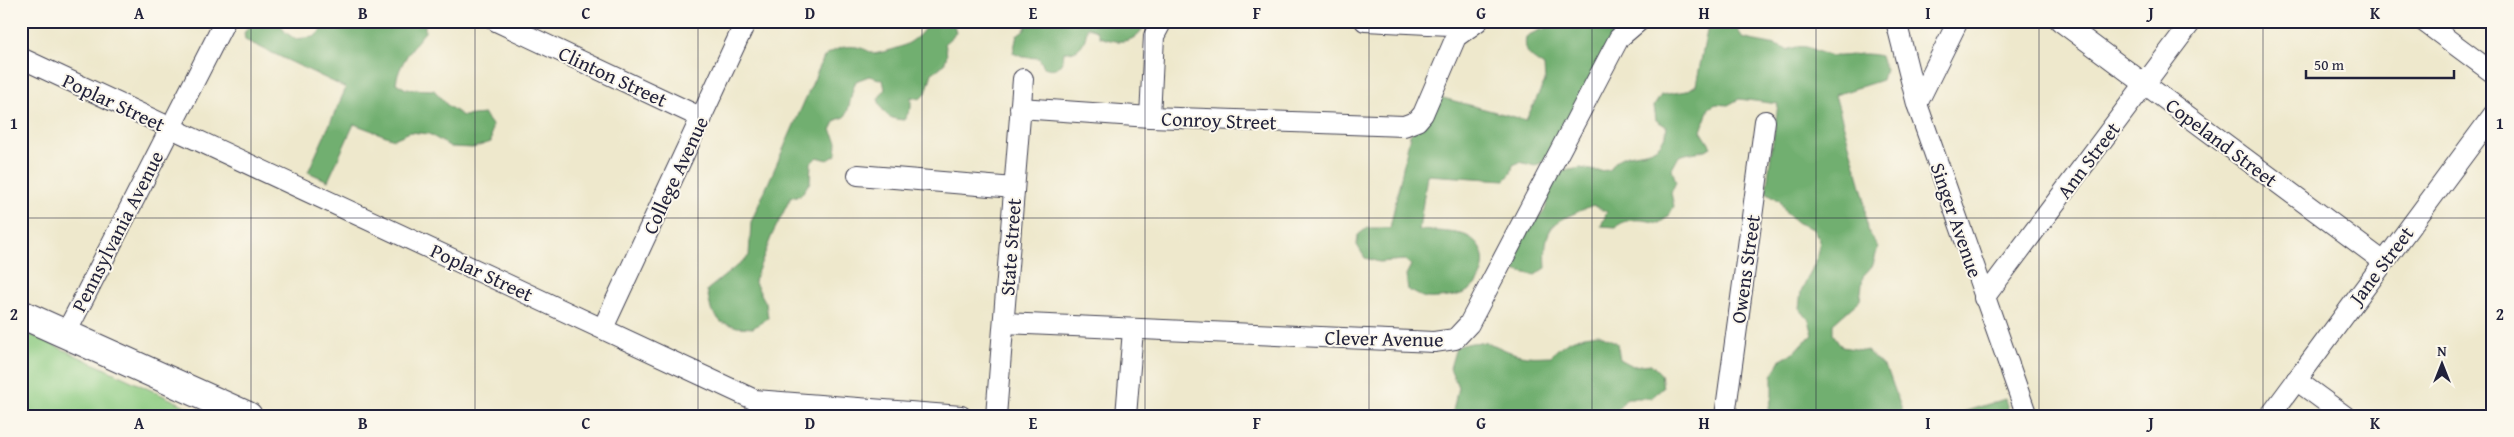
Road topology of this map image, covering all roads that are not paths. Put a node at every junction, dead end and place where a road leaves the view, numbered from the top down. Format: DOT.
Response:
graph roads {
  1 [pos="225,21"];
  2 [pos="496,21"];
  3 [pos="746,21"];
  4 [pos="1162,21"];
  5 [pos="1365,21"];
  6 [pos="1639,21"];
  7 [pos="1896,21"];
  8 [pos="1958,21"];
  9 [pos="2060,21"];
  10 [pos="2192,21"];
  11 [pos="2423,21"];
  12 [pos="1475,24"];
  13 [pos="21,58"];
  14 [pos="2493,73"];
  15 [pos="1023,79"];
  16 [pos="2145,84"];
  17 [pos="1917,104"];
  18 [pos="1020,108"];
  19 [pos="2493,115"];
  20 [pos="1150,117"];
  21 [pos="702,118"];
  22 [pos="1765,121"];
  23 [pos="169,128"];
  24 [pos="858,175"];
  25 [pos="1014,188"];
  26 [pos="2384,262"];
  27 [pos="1984,298"];
  28 [pos="21,314"];
  29 [pos="1004,323"];
  30 [pos="603,328"];
  31 [pos="1133,330"];
  32 [pos="65,334"];
  33 [pos="2296,380"];
  34 [pos="248,416"];
  35 [pos="961,416"];
  36 [pos="996,416"];
  37 [pos="1126,416"];
  38 [pos="1724,416"];
  39 [pos="2027,416"];
  40 [pos="2270,416"];
  41 [pos="2345,416"];
  1 -- 23 [label="street, Pennsylvania Avenue"];
  2 -- 21 [label="street, Clinton Street"];
  3 -- 21 [label="street, College Avenue"];
  4 -- 20 [label="street"];
  5 -- 12 [label="street"];
  6 -- 31 [label="street, Clever Avenue"];
  7 -- 17 [label="street, Singer Avenue"];
  8 -- 17 [label="street"];
  9 -- 16 [label="street, Copeland Street"];
  10 -- 16 [label="street, Ann Street"];
  11 -- 14 [label="street"];
  12 -- 20 [label="street, Conroy Street"];
  13 -- 23 [label="street, Poplar Street"];
  15 -- 18 [label="street, State Street"];
  16 -- 26 [label="street, Copeland Street"];
  16 -- 27 [label="street, Ann Street"];
  17 -- 27 [label="street, Singer Avenue"];
  18 -- 20 [label="street, Conroy Street"];
  18 -- 25 [label="street, State Street"];
  19 -- 26 [label="street, Jane Street"];
  21 -- 30 [label="street, College Avenue"];
  22 -- 38 [label="street, Owens Street"];
  23 -- 30 [label="street, Poplar Street"];
  23 -- 32 [label="street, Pennsylvania Avenue"];
  24 -- 25 [label="street"];
  25 -- 29 [label="street, State Street"];
  26 -- 33 [label="street, Jane Street"];
  27 -- 39 [label="street, Singer Avenue"];
  28 -- 32 [label="street"];
  29 -- 31 [label="street, Clever Avenue"];
  29 -- 36 [label="street, State Street"];
  30 -- 35 [label="street, Poplar Street"];
  31 -- 37 [label="street"];
  32 -- 34 [label="street"];
  33 -- 40 [label="street, Jane Street"];
  33 -- 41 [label="street"];
}
